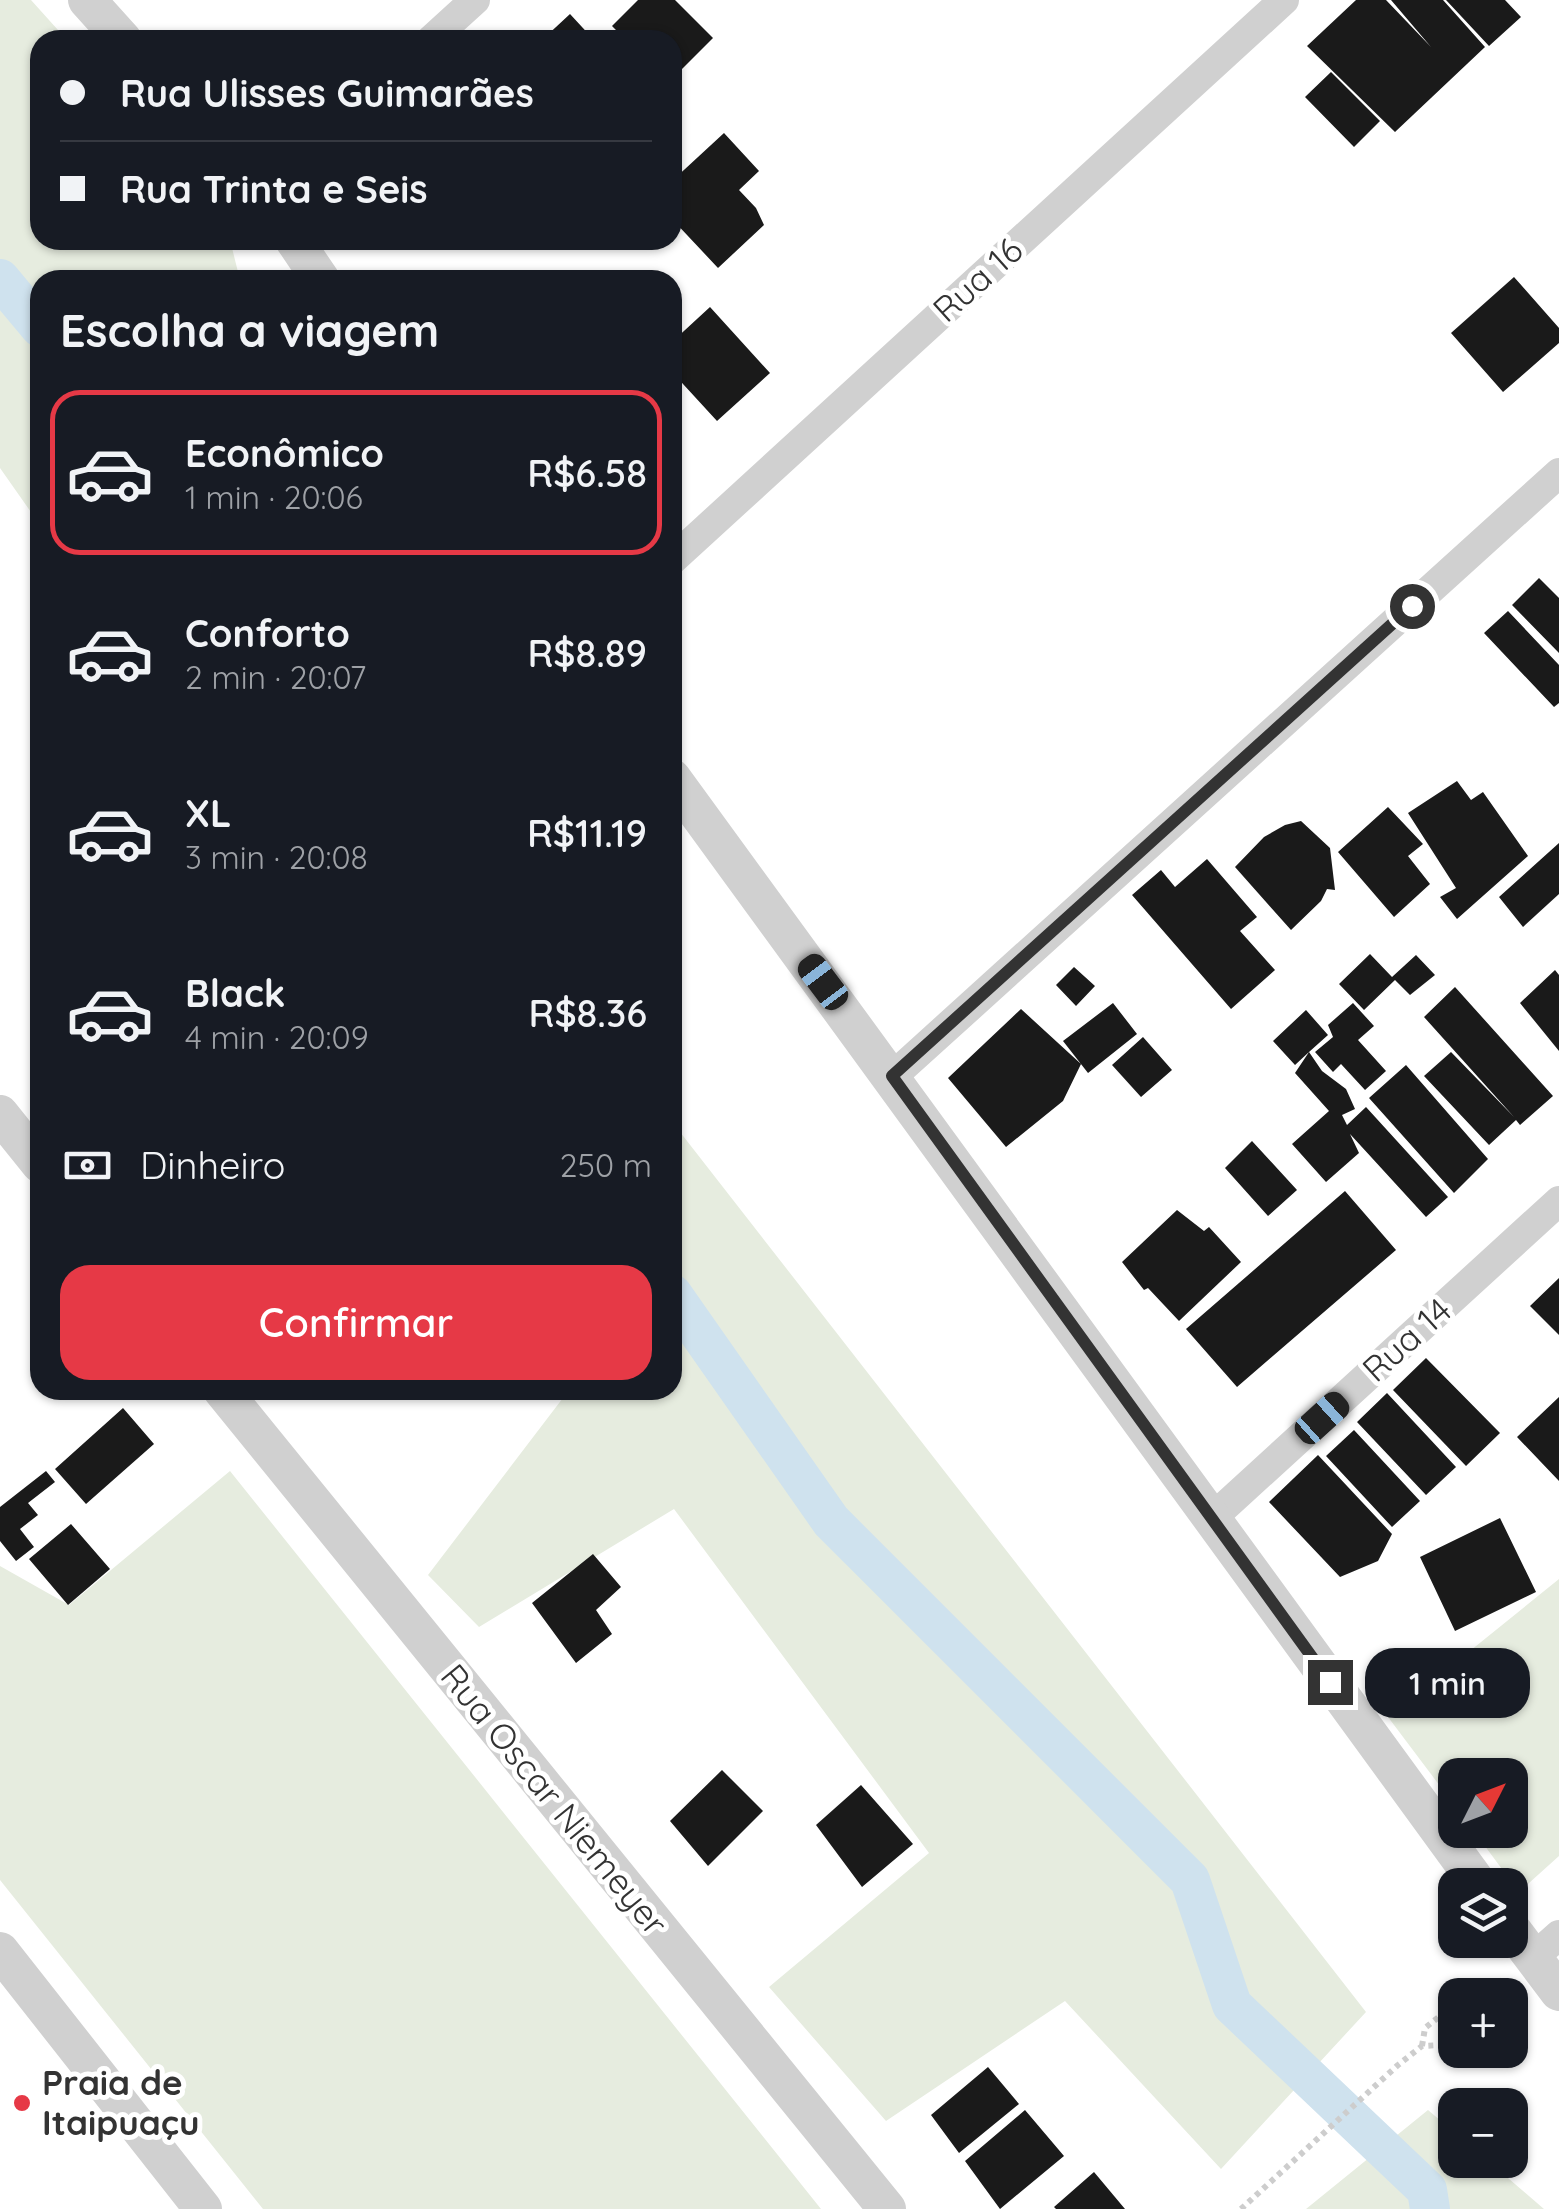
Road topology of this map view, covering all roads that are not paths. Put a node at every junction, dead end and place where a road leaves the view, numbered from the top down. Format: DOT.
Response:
graph roads {
  1 [pos="87,0"];
  2 [pos="475,0"];
  3 [pos="1284,0"];
  4 [pos="114,30"];
  5 [pos="442,30"];
  6 [pos="1559,474"];
  7 [pos="682,551"];
  8 [pos="682,792"];
  9 [pos="892,1076"];
  10 [pos="0,1114"];
  11 [pos="30,1152"];
  12 [pos="1559,1201"];
  13 [pos="230,1400"];
  14 [pos="1211,1519"];
  15 [pos="1467,1868"];
  16 [pos="1546,1946"];
  17 [pos="0,1952"];
  18 [pos="1559,1992"];
  19 [pos="204,2209"];
  20 [pos="886,2209"];
  1 -- 4 [label="street"];
  2 -- 5 [label="street"];
  3 -- 7 [label="street, Rua 16"];
  6 -- 9 [label="street"];
  8 -- 9 [label="street"];
  9 -- 14 [label="street"];
  10 -- 11 [label="street"];
  12 -- 14 [label="street, Rua 14"];
  13 -- 20 [label="street, Rua Oscar Niemeyer"];
  14 -- 15 [label="street"];
  16 -- 18 [label="street"];
  17 -- 19 [label="street"];
}
